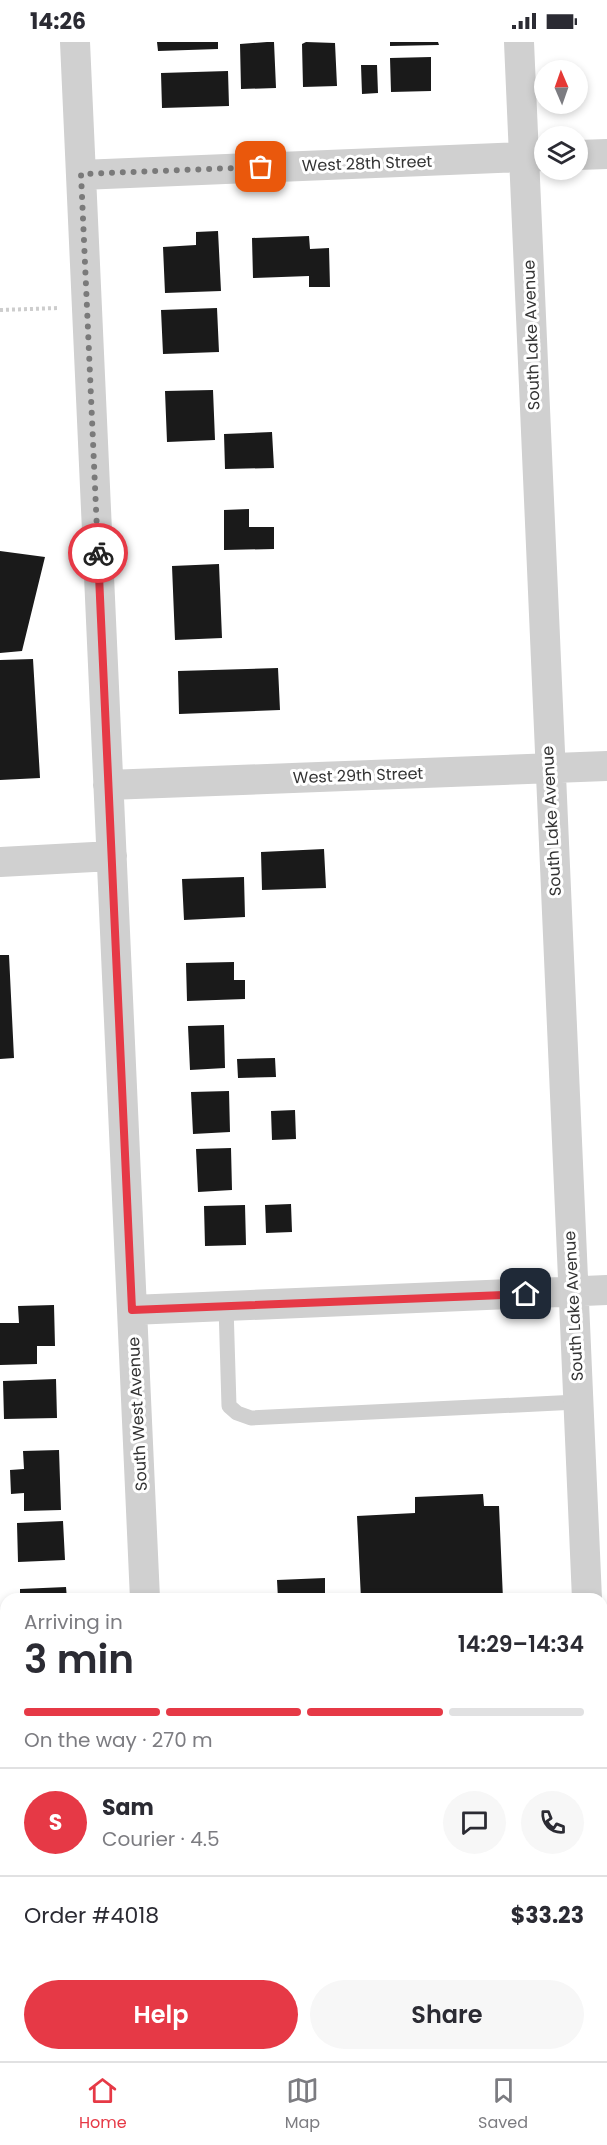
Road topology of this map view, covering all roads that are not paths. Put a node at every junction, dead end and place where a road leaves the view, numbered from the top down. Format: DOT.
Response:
graph roads {
  1 [pos="75,42"];
  2 [pos="519,42"];
  3 [pos="607,154"];
  4 [pos="588,155"];
  5 [pos="534,156"];
  6 [pos="81,174"];
  7 [pos="535,180"];
  8 [pos="607,766"];
  9 [pos="549,768"];
  10 [pos="108,785"];
  11 [pos="112,856"];
  12 [pos="0,861"];
  13 [pos="607,1290"];
  14 [pos="572,1292"];
  15 [pos="226,1306"];
  16 [pos="132,1310"];
  17 [pos="577,1402"];
  18 [pos="145,1593"];
  19 [pos="586,1593"];
  1 -- 6 [label="street, South West Avenue"];
  2 -- 5 [label="street, South Lake Avenue"];
  3 -- 4 [label="street"];
  5 -- 6 [label="street, West 28th Street"];
  6 -- 10 [label="street, South West Avenue"];
  7 -- 9 [label="street, South Lake Avenue"];
  8 -- 9 [label="street, West 29th Street"];
  9 -- 10 [label="street, West 29th Street"];
  9 -- 14 [label="street, South Lake Avenue"];
  10 -- 11 [label="street, South West Avenue"];
  11 -- 12 [label="street"];
  11 -- 16 [label="street, South West Avenue"];
  13 -- 14 [label="street"];
  14 -- 15 [label="street"];
  14 -- 17 [label="street, South Lake Avenue"];
  15 -- 16 [label="street"];
  15 -- 17 [label="lane"];
  16 -- 18 [label="street, South West Avenue"];
  17 -- 19 [label="street, South Lake Avenue"];
}
